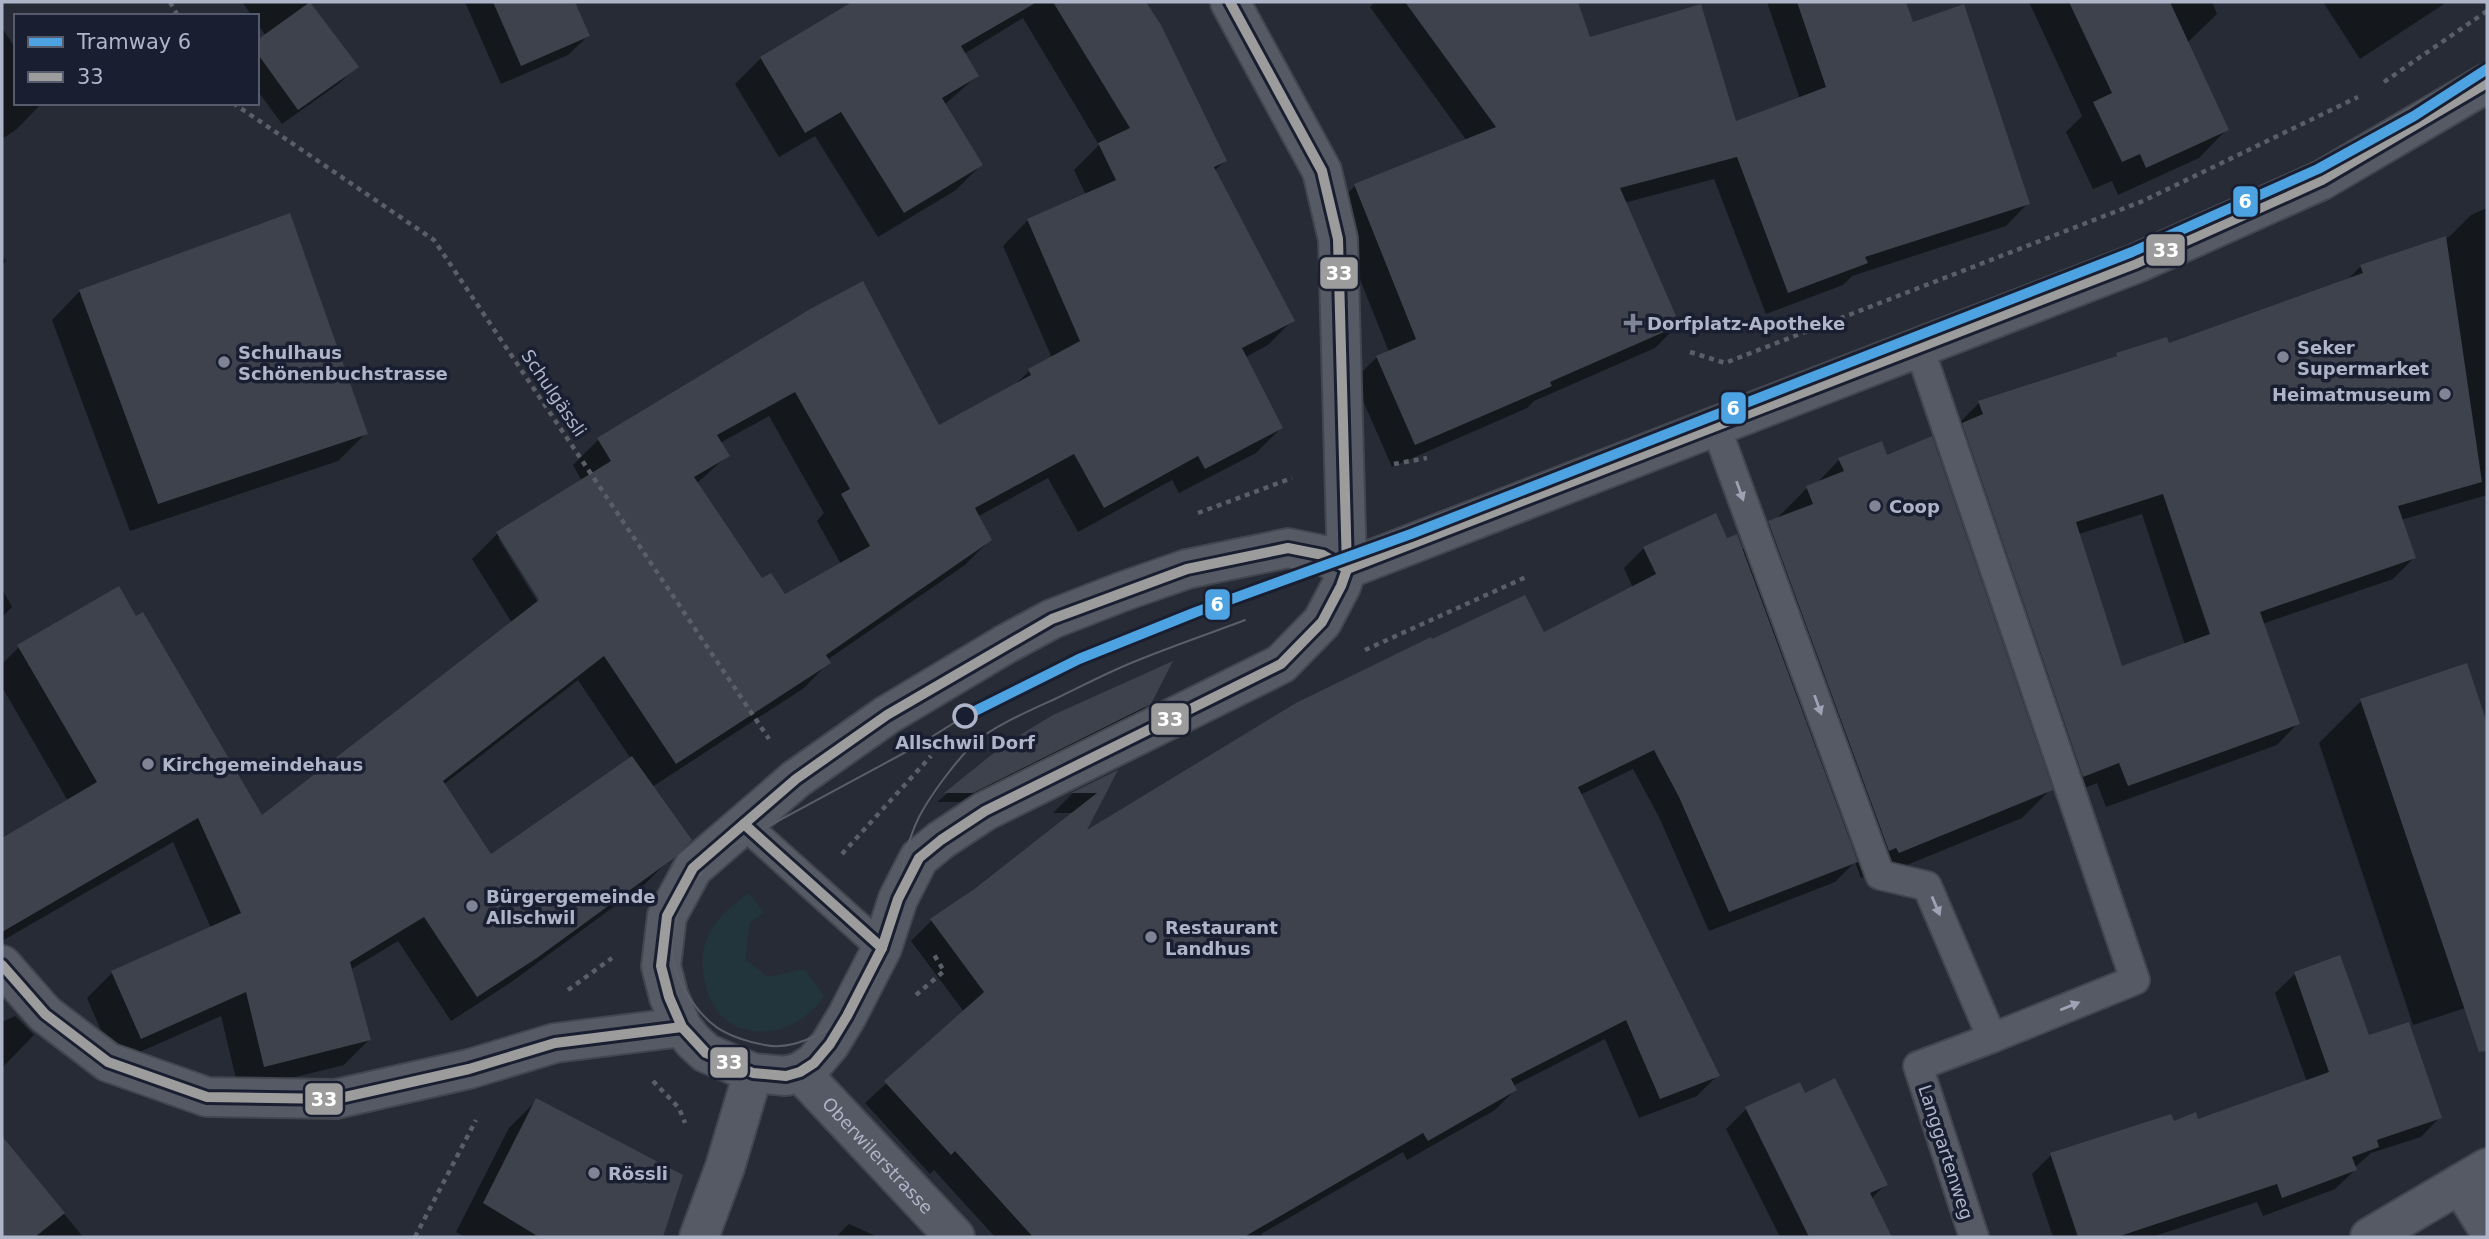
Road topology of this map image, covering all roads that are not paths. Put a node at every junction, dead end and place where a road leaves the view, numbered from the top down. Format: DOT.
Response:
graph roads {
  1 [pos="1240,6"];
  2 [pos="2487,83"];
  3 [pos="1919,347"];
  4 [pos="1716,427"];
  5 [pos="1347,569"];
  6 [pos="744,824"];
  7 [pos="881,948"];
  8 [pos="2,965"];
  9 [pos="682,1027"];
  10 [pos="1992,1038"];
  11 [pos="800,1072"];
  12 [pos="753,1073"];
  13 [pos="2474,1176"];
  14 [pos="2487,1227"];
  15 [pos="699,1237"];
  16 [pos="954,1237"];
  17 [pos="1974,1237"];
  18 [pos="2370,1237"];
  1 -- 5 [label="street"];
  2 -- 3 [label="street"];
  3 -- 4 [label="street"];
  10 -- 3 [label="lane, one-way"];
  4 -- 5 [label="street"];
  4 -- 10 [label="lane, one-way"];
  5 -- 6 [label="street"];
  5 -- 7 [label="street"];
  6 -- 7 [label="lane"];
  6 -- 9 [label="street"];
  7 -- 11 [label="street"];
  8 -- 9 [label="street"];
  9 -- 12 [label="street"];
  10 -- 17 [label="lane, Langgartenweg"];
  11 -- 12 [label="street"];
  11 -- 16 [label="street, Oberwilerstrasse"];
  12 -- 15 [label="street"];
  13 -- 14 [label="street"];
  13 -- 18 [label="street"];
}
